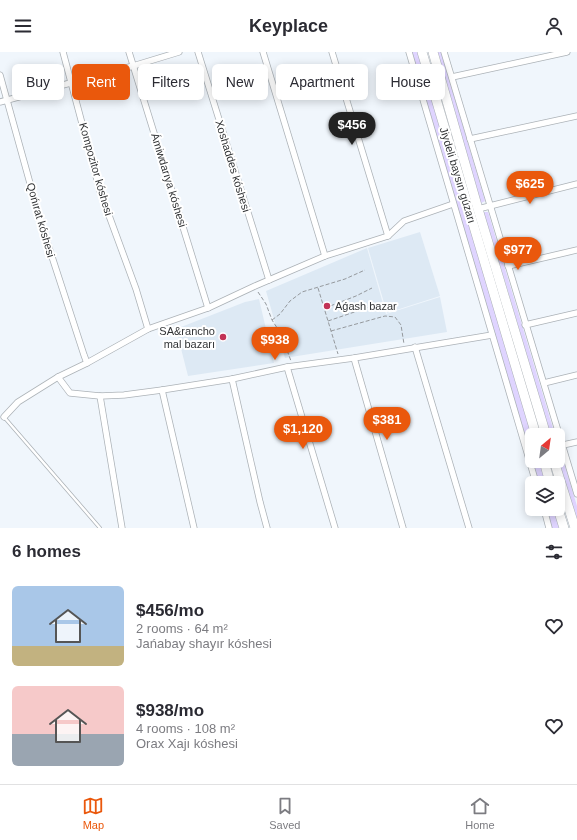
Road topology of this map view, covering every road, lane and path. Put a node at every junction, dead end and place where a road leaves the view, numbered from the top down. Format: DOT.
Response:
graph roads {
  1 [pos="63,52"];
  2 [pos="129,52"];
  3 [pos="179,52"];
  4 [pos="198,52"];
  5 [pos="263,52"];
  6 [pos="332,52"];
  7 [pos="409,52"];
  8 [pos="422,52"];
  9 [pos="433,52"];
  10 [pos="444,52"];
  11 [pos="568,52"];
  12 [pos="133,66"];
  13 [pos="130,67"];
  14 [pos="0,75"];
  15 [pos="452,77"];
  16 [pos="72,82"];
  17 [pos="8,100"];
  18 [pos="77,100"];
  19 [pos="0,102"];
  20 [pos="577,116"];
  21 [pos="470,139"];
  22 [pos="577,184"];
  23 [pos="453,204"];
  24 [pos="490,205"];
  25 [pos="478,209"];
  26 [pos="388,236"];
  27 [pos="577,250"];
  28 [pos="325,256"];
  29 [pos="508,266"];
  30 [pos="365,270"];
  31 [pos="269,280"];
  32 [pos="255,286"];
  33 [pos="318,288"];
  34 [pos="372,288"];
  35 [pos="378,304"];
  36 [pos="208,308"];
  37 [pos="324,308"];
  38 [pos="577,313"];
  39 [pos="272,320"];
  40 [pos="328,321"];
  41 [pos="525,325"];
  42 [pos="148,330"];
  43 [pos="331,331"];
  44 [pos="492,335"];
  45 [pos="415,347"];
  46 [pos="405,349"];
  47 [pos="354,358"];
  48 [pos="340,360"];
  49 [pos="87,363"];
  50 [pos="294,366"];
  51 [pos="287,367"];
  52 [pos="577,376"];
  53 [pos="58,377"];
  54 [pos="232,379"];
  55 [pos="544,383"];
  56 [pos="162,390"];
  57 [pos="100,396"];
  58 [pos="4,417"];
  59 [pos="534,428"];
  60 [pos="544,428"];
  61 [pos="557,428"];
  62 [pos="577,442"];
  63 [pos="565,444"];
  64 [pos="565,455"];
  65 [pos="556,468"];
  66 [pos="534,476"];
  67 [pos="577,494"];
  68 [pos="546,516"];
  69 [pos="560,516"];
  70 [pos="100,528"];
  71 [pos="122,528"];
  72 [pos="194,528"];
  73 [pos="267,528"];
  74 [pos="335,528"];
  75 [pos="403,528"];
  76 [pos="469,528"];
  77 [pos="549,528"];
  78 [pos="564,528"];
  79 [pos="575,528"];
  1 -- 16 [label="street, Kompozitor kóshesi"];
  2 -- 12 [label="street, Ámiwdarıya kóshesi"];
  3 -- 12 [label="street"];
  4 -- 31 [label="street, Xoshaddes kóshesi"];
  5 -- 28 [label="street"];
  6 -- 26 [label="street"];
  7 -- 23 [label="street"];
  8 -- 59 [label="main road, Jiydeli baysın gúzarı"];
  9 -- 25 [label="main road, Jiydeli baysın gúzarı"];
  10 -- 15 [label="street"];
  11 -- 15 [label="street"];
  12 -- 13 [label="street"];
  12 -- 36 [label="street, Ámiwdarıya kóshesi"];
  14 -- 17 [label="street, Qońırat kóshesi"];
  15 -- 21 [label="street"];
  16 -- 17 [label="street"];
  17 -- 19 [label="street"];
  17 -- 49 [label="street, Qońırat kóshesi"];
  18 -- 42 [label="street, Kompozitor kóshesi"];
  20 -- 21 [label="street"];
  21 -- 24 [label="street"];
  22 -- 24 [label="street"];
  23 -- 26 [label="street"];
  23 -- 44 [label="street"];
  24 -- 25 [label="street"];
  24 -- 29 [label="street"];
  25 -- 60 [label="main road, Jiydeli baysın gúzarı"];
  26 -- 28 [label="street"];
  27 -- 29 [label="street"];
  28 -- 31 [label="street"];
  29 -- 41 [label="street"];
  30 -- 33 [label="path"];
  31 -- 32 [label="street"];
  32 -- 36 [label="street"];
  32 -- 39 [label="path"];
  33 -- 37 [label="path"];
  33 -- 39 [label="path"];
  34 -- 37 [label="path"];
  35 -- 40 [label="path"];
  36 -- 42 [label="street"];
  37 -- 40 [label="path"];
  38 -- 41 [label="street"];
  39 -- 50 [label="path"];
  40 -- 43 [label="path"];
  41 -- 55 [label="street"];
  42 -- 49 [label="street"];
  43 -- 46 [label="path"];
  43 -- 48 [label="path"];
  44 -- 45 [label="street"];
  44 -- 66 [label="street"];
  45 -- 46 [label="street"];
  45 -- 76 [label="street"];
  46 -- 47 [label="street"];
  47 -- 48 [label="street"];
  47 -- 75 [label="street"];
  48 -- 50 [label="street"];
  49 -- 53 [label="street"];
  50 -- 51 [label="street"];
  51 -- 54 [label="street"];
  51 -- 74 [label="street"];
  52 -- 55 [label="street"];
  53 -- 57 [label="street"];
  53 -- 58 [label="street"];
  54 -- 56 [label="street"];
  54 -- 73 [label="street"];
  55 -- 61 [label="street"];
  56 -- 57 [label="street"];
  56 -- 72 [label="street"];
  57 -- 71 [label="street"];
  58 -- 70 [label="lane"];
  62 -- 63 [label="street"];
  64 -- 67 [label="street"];
  65 -- 79 [label="main road"];
  68 -- 77 [label="street"];
  69 -- 78 [label="main road"];
}
